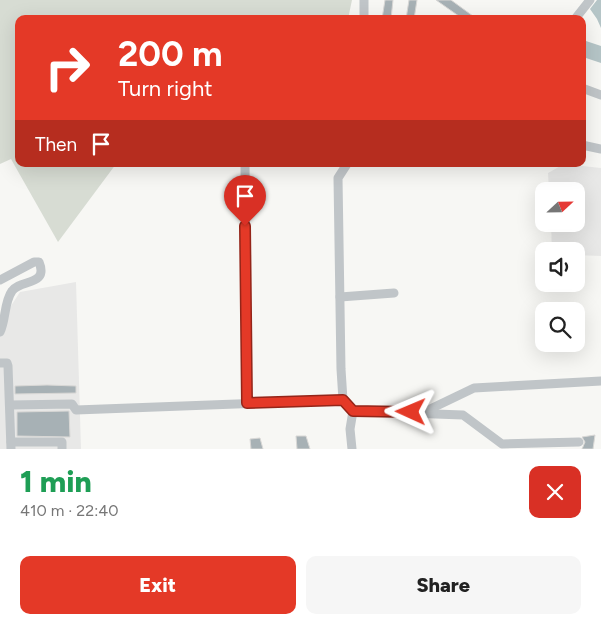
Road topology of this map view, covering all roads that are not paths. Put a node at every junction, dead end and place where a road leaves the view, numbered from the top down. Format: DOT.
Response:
graph roads {
  1 [pos="364,0"];
  2 [pos="590,0"];
  3 [pos="364,15"];
  4 [pos="578,15"];
  5 [pos="586,89"];
  6 [pos="601,95"];
  7 [pos="586,146"];
  8 [pos="601,149"];
  9 [pos="245,167"];
  10 [pos="345,167"];
  11 [pos="0,280"];
  12 [pos="394,293"];
  13 [pos="340,297"];
  14 [pos="0,332"];
  15 [pos="0,363"];
  16 [pos="601,381"];
  17 [pos="343,400"];
  18 [pos="247,403"];
  19 [pos="10,405"];
  20 [pos="353,411"];
  21 [pos="422,413"];
  22 [pos="580,442"];
  23 [pos="11,446"];
  24 [pos="62,449"];
  25 [pos="352,449"];
  1 -- 3 [label="street"];
  2 -- 4 [label="street"];
  5 -- 6 [label="street"];
  7 -- 8 [label="street"];
  9 -- 18 [label="street"];
  10 -- 13 [label="street"];
  11 -- 14 [label="street"];
  12 -- 13 [label="street"];
  13 -- 17 [label="street"];
  15 -- 19 [label="street"];
  16 -- 21 [label="street"];
  17 -- 18 [label="street"];
  17 -- 20 [label="street"];
  18 -- 19 [label="street"];
  19 -- 23 [label="street"];
  20 -- 21 [label="street"];
  20 -- 25 [label="street"];
  21 -- 22 [label="street"];
  23 -- 24 [label="street"];
}
